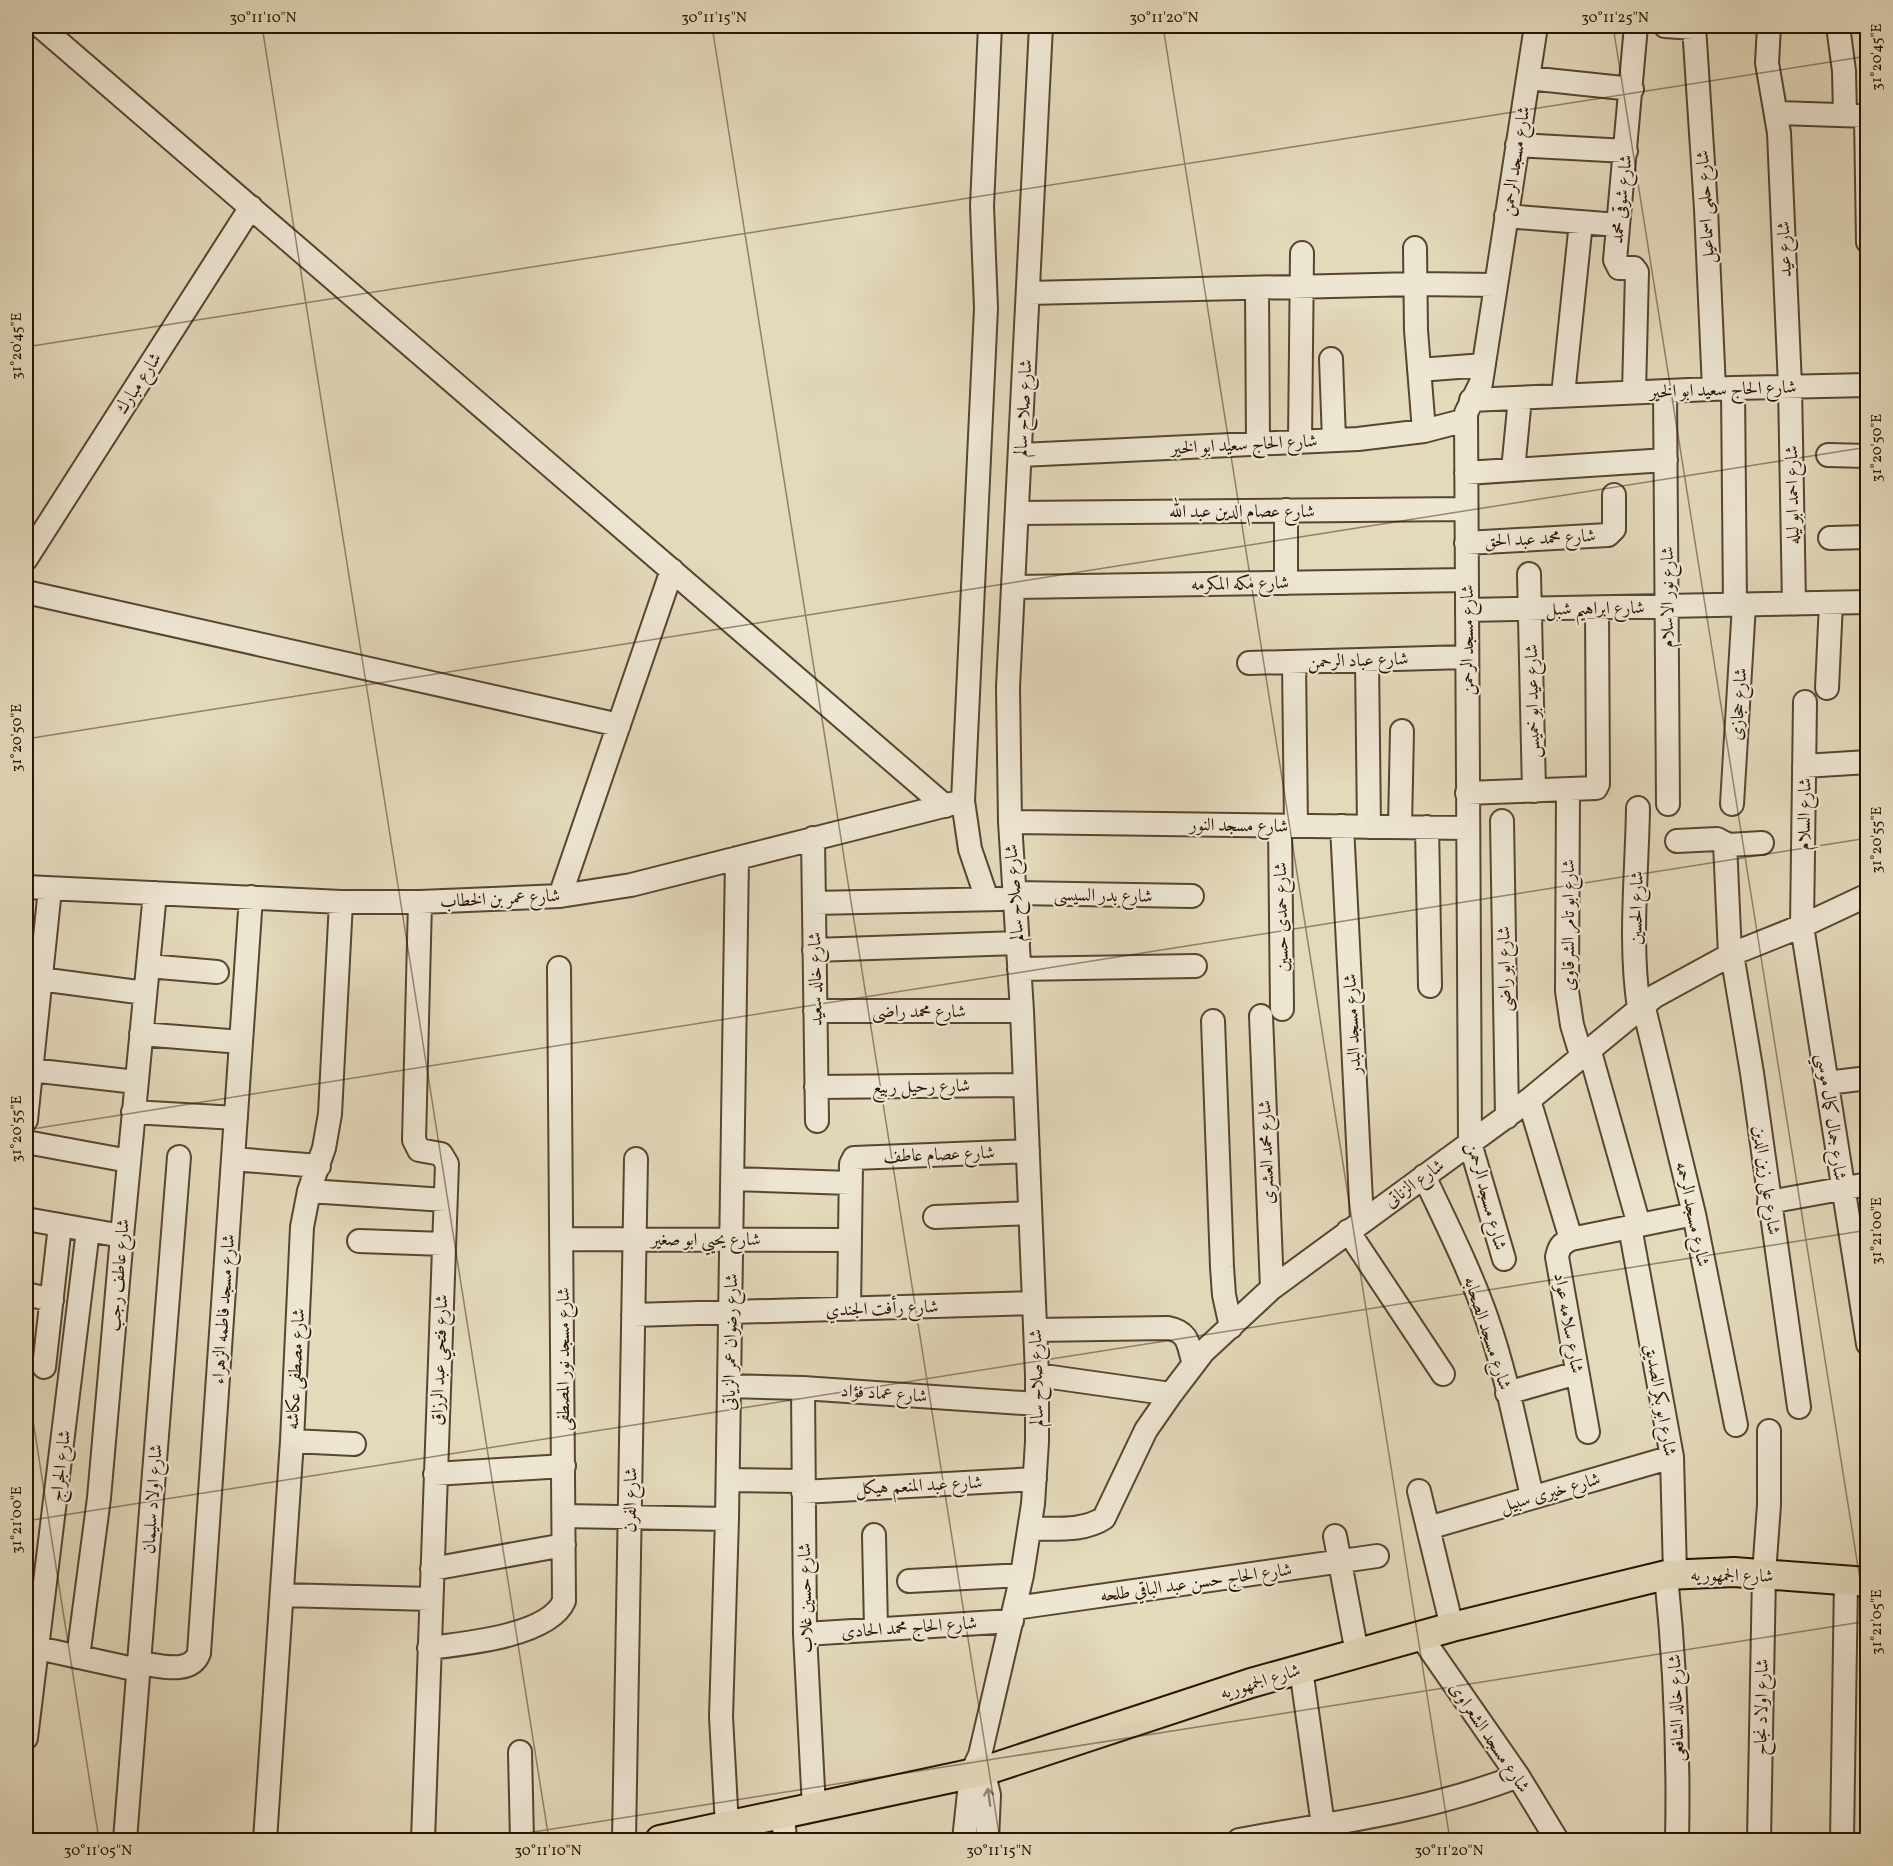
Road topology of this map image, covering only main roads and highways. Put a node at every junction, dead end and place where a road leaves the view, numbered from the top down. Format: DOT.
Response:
graph roads {
  1 [pos="1857,1581"];
  2 [pos="784,1827"];
  3 [pos="660,1840"];
  1 -- 2 [label="main road, شارع الجمهوريه"];
  2 -- 3 [label="main road, شارع الجمهوريه"];
}
